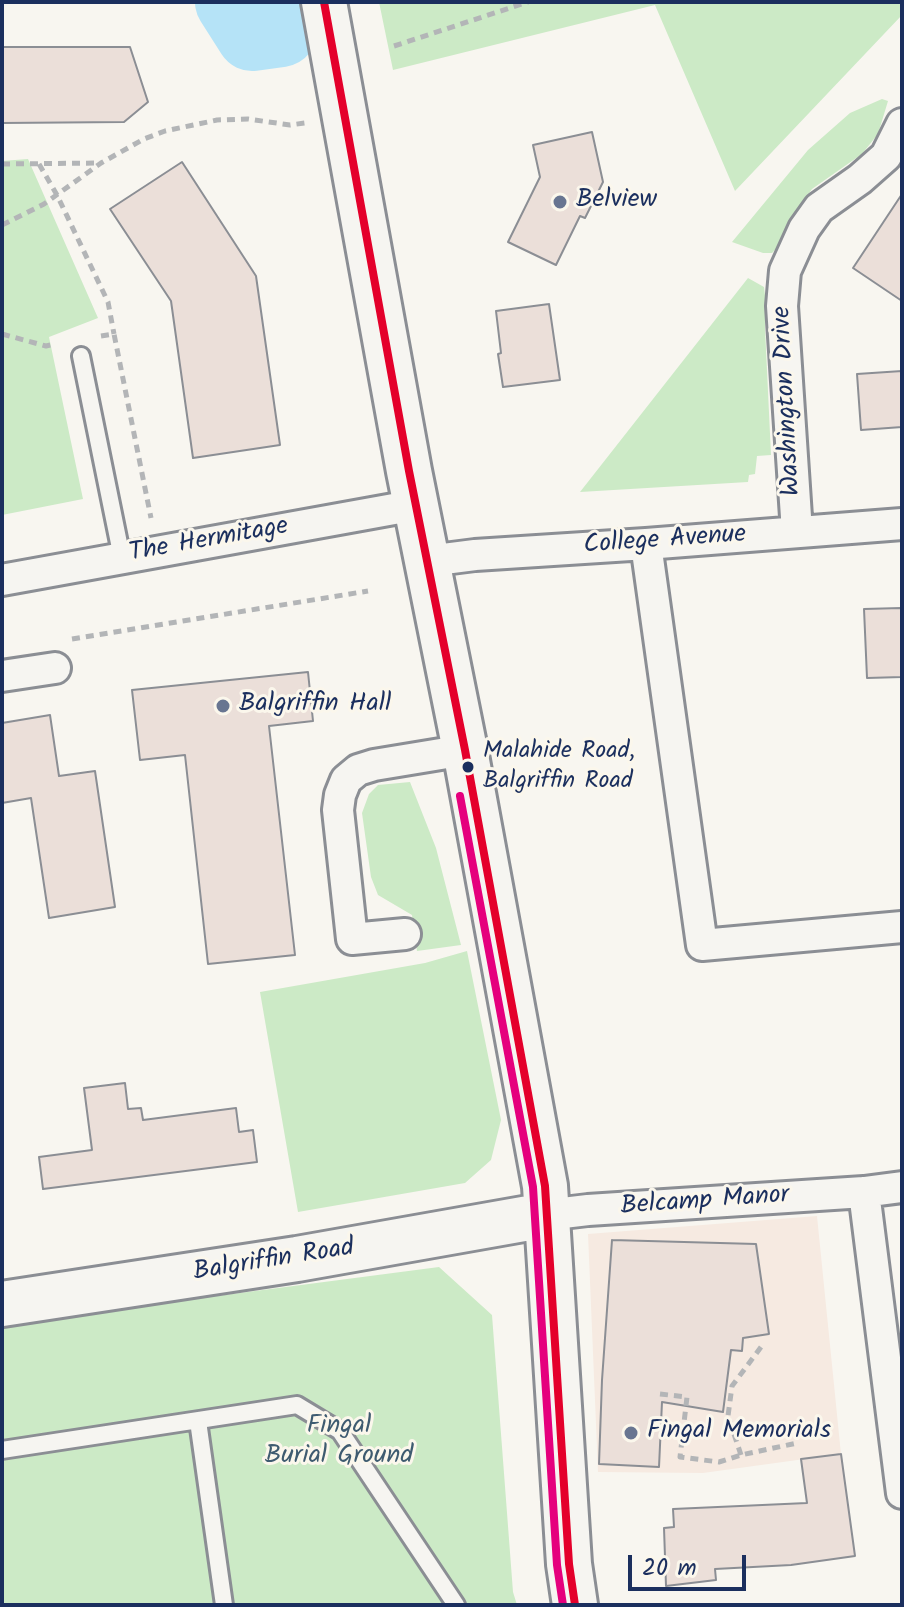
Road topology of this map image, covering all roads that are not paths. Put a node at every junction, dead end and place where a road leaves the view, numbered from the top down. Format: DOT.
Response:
graph roads {
  1 [pos="310,2"];
  2 [pos="324,2"];
  3 [pos="333,47"];
  4 [pos="902,124"];
  5 [pos="81,356"];
  6 [pos="416,505"];
  7 [pos="902,524"];
  8 [pos="797,532"];
  9 [pos="646,544"];
  10 [pos="122,558"];
  11 [pos="428,561"];
  12 [pos="2,580"];
  13 [pos="55,668"];
  14 [pos="2,676"];
  15 [pos="465,750"];
  16 [pos="902,927"];
  17 [pos="405,934"];
  18 [pos="902,1187"];
  19 [pos="864,1192"];
  20 [pos="546,1215"];
  21 [pos="2,1304"];
  22 [pos="198,1421"];
  23 [pos="2,1450"];
  24 [pos="902,1493"];
  25 [pos="224,1605"];
  26 [pos="456,1605"];
  27 [pos="575,1605"];
  1 -- 3 [label="main road"];
  2 -- 3 [label="main road"];
  3 -- 6 [label="main road"];
  4 -- 8 [label="street, Washington Drive"];
  5 -- 10 [label="lane"];
  6 -- 10 [label="street, The Hermitage"];
  6 -- 11 [label="main road"];
  7 -- 8 [label="street, College Avenue"];
  8 -- 9 [label="street, College Avenue"];
  9 -- 11 [label="street, College Avenue"];
  9 -- 16 [label="street"];
  10 -- 12 [label="street, The Hermitage"];
  11 -- 15 [label="main road"];
  13 -- 14 [label="street"];
  15 -- 17 [label="street"];
  15 -- 20 [label="main road"];
  18 -- 19 [label="street, Belcamp Manor"];
  19 -- 20 [label="street, Belcamp Manor"];
  19 -- 24 [label="street"];
  20 -- 21 [label="main road, Balgriffin Road"];
  20 -- 27 [label="main road"];
  22 -- 23 [label="lane"];
  22 -- 25 [label="lane"];
  22 -- 26 [label="lane"];
}
